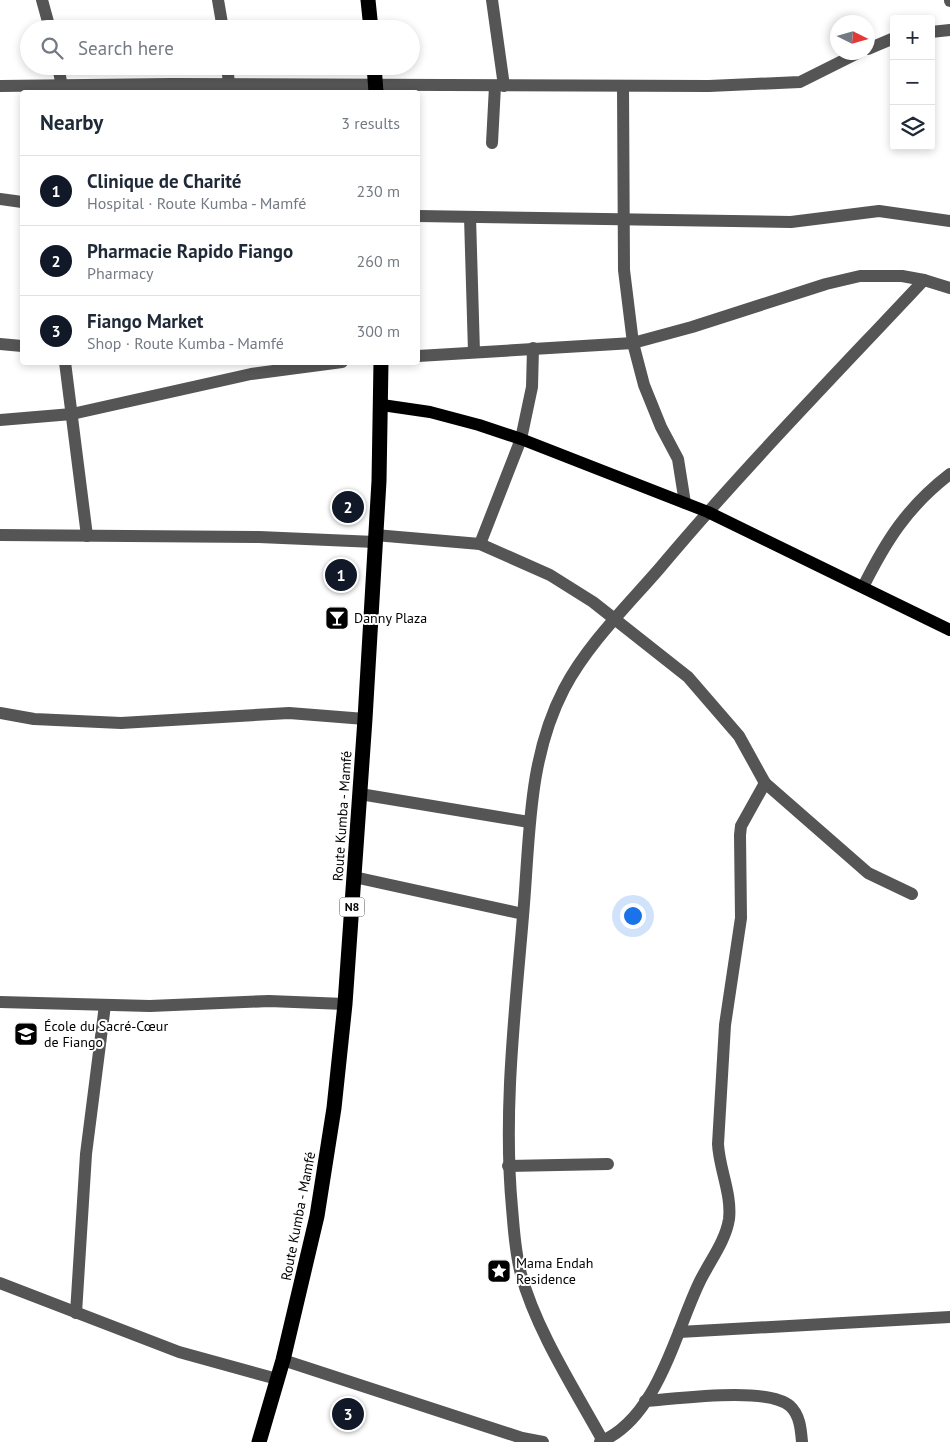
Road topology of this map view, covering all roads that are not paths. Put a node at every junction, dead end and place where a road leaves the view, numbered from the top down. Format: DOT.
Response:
graph roads {
  1 [pos="42,0"];
  2 [pos="218,0"];
  3 [pos="368,0"];
  4 [pos="492,0"];
  5 [pos="48,20"];
  6 [pos="221,20"];
  7 [pos="370,20"];
  8 [pos="950,30"];
  9 [pos="935,32"];
  10 [pos="890,40"];
  11 [pos="875,46"];
  12 [pos="844,60"];
  13 [pos="60,75"];
  14 [pos="228,75"];
  15 [pos="375,75"];
  16 [pos="0,86"];
  17 [pos="500,86"];
  18 [pos="623,87"];
  19 [pos="230,88"];
  20 [pos="376,89"];
  21 [pos="63,90"];
  22 [pos="492,143"];
  23 [pos="0,199"];
  24 [pos="20,202"];
  25 [pos="420,216"];
  26 [pos="470,217"];
  27 [pos="624,220"];
  28 [pos="950,221"];
  29 [pos="924,280"];
  30 [pos="950,288"];
  31 [pos="633,343"];
  32 [pos="0,344"];
  33 [pos="20,346"];
  34 [pos="533,348"];
  35 [pos="474,352"];
  36 [pos="420,356"];
  37 [pos="64,365"];
  38 [pos="296,365"];
  39 [pos="381,365"];
  40 [pos="265,367"];
  41 [pos="382,405"];
  42 [pos="72,414"];
  43 [pos="0,420"];
  44 [pos="521,439"];
  45 [pos="950,474"];
  46 [pos="685,503"];
  47 [pos="708,512"];
  48 [pos="0,535"];
  49 [pos="87,536"];
  50 [pos="375,539"];
  51 [pos="480,544"];
  52 [pos="863,588"];
  53 [pos="615,620"];
  54 [pos="950,630"];
  55 [pos="0,713"];
  56 [pos="365,719"];
  57 [pos="765,783"];
  58 [pos="360,794"];
  59 [pos="530,822"];
  60 [pos="354,877"];
  61 [pos="912,894"];
  62 [pos="524,914"];
  63 [pos="0,1002"];
  64 [pos="345,1004"];
  65 [pos="105,1005"];
  66 [pos="608,1164"];
  67 [pos="508,1166"];
  68 [pos="0,1283"];
  69 [pos="76,1313"];
  70 [pos="950,1317"];
  71 [pos="679,1332"];
  72 [pos="282,1360"];
  73 [pos="277,1379"];
  74 [pos="645,1401"];
  75 [pos="537,1441"];
  76 [pos="259,1442"];
  77 [pos="602,1442"];
  78 [pos="802,1442"];
  1 -- 5 [label="street"];
  2 -- 6 [label="street"];
  3 -- 7 [label="highway"];
  4 -- 17 [label="street"];
  8 -- 9 [label="street"];
  10 -- 11 [label="street"];
  12 -- 18 [label="street"];
  13 -- 21 [label="street"];
  14 -- 19 [label="street"];
  15 -- 20 [label="highway"];
  16 -- 21 [label="street"];
  17 -- 18 [label="street"];
  17 -- 20 [label="street"];
  17 -- 22 [label="street"];
  18 -- 27 [label="street"];
  19 -- 20 [label="street"];
  19 -- 21 [label="street"];
  23 -- 24 [label="street"];
  25 -- 26 [label="street"];
  26 -- 27 [label="street"];
  26 -- 35 [label="street"];
  27 -- 28 [label="street"];
  27 -- 31 [label="street"];
  29 -- 30 [label="street"];
  29 -- 31 [label="street"];
  29 -- 47 [label="street"];
  31 -- 34 [label="street"];
  31 -- 46 [label="street"];
  32 -- 33 [label="street"];
  34 -- 35 [label="street"];
  34 -- 44 [label="street"];
  35 -- 36 [label="street"];
  37 -- 42 [label="street"];
  38 -- 40 [label="street"];
  39 -- 41 [label="highway, Route Kumba - Mamfé / N8"];
  40 -- 42 [label="street"];
  41 -- 44 [label="main road"];
  41 -- 50 [label="highway, Route Kumba - Mamfé / N8"];
  42 -- 43 [label="street"];
  42 -- 49 [label="street"];
  44 -- 46 [label="main road"];
  44 -- 51 [label="street"];
  45 -- 52 [label="street"];
  46 -- 47 [label="main road"];
  47 -- 52 [label="main road"];
  47 -- 53 [label="street"];
  48 -- 49 [label="street"];
  49 -- 50 [label="street"];
  50 -- 51 [label="street"];
  50 -- 56 [label="highway, Route Kumba - Mamfé / N8"];
  51 -- 53 [label="street"];
  52 -- 54 [label="main road"];
  53 -- 57 [label="street"];
  53 -- 59 [label="street"];
  55 -- 56 [label="street"];
  56 -- 58 [label="highway, Route Kumba - Mamfé / N8"];
  57 -- 61 [label="street"];
  57 -- 71 [label="street"];
  58 -- 59 [label="street"];
  58 -- 60 [label="highway, Route Kumba - Mamfé / N8"];
  59 -- 62 [label="street"];
  60 -- 62 [label="street"];
  60 -- 64 [label="highway, Route Kumba - Mamfé / N8"];
  62 -- 67 [label="street"];
  63 -- 65 [label="street"];
  64 -- 65 [label="street"];
  64 -- 72 [label="highway, Route Kumba - Mamfé / N8"];
  65 -- 69 [label="street"];
  66 -- 67 [label="street"];
  67 -- 77 [label="street"];
  68 -- 69 [label="street"];
  69 -- 73 [label="street"];
  70 -- 71 [label="street"];
  71 -- 74 [label="street"];
  72 -- 73 [label="highway, Route Kumba - Mamfé / N8"];
  72 -- 75 [label="street"];
  73 -- 76 [label="highway, Route Kumba - Mamfé / N8"];
  74 -- 77 [label="street"];
  74 -- 78 [label="street"];
}
